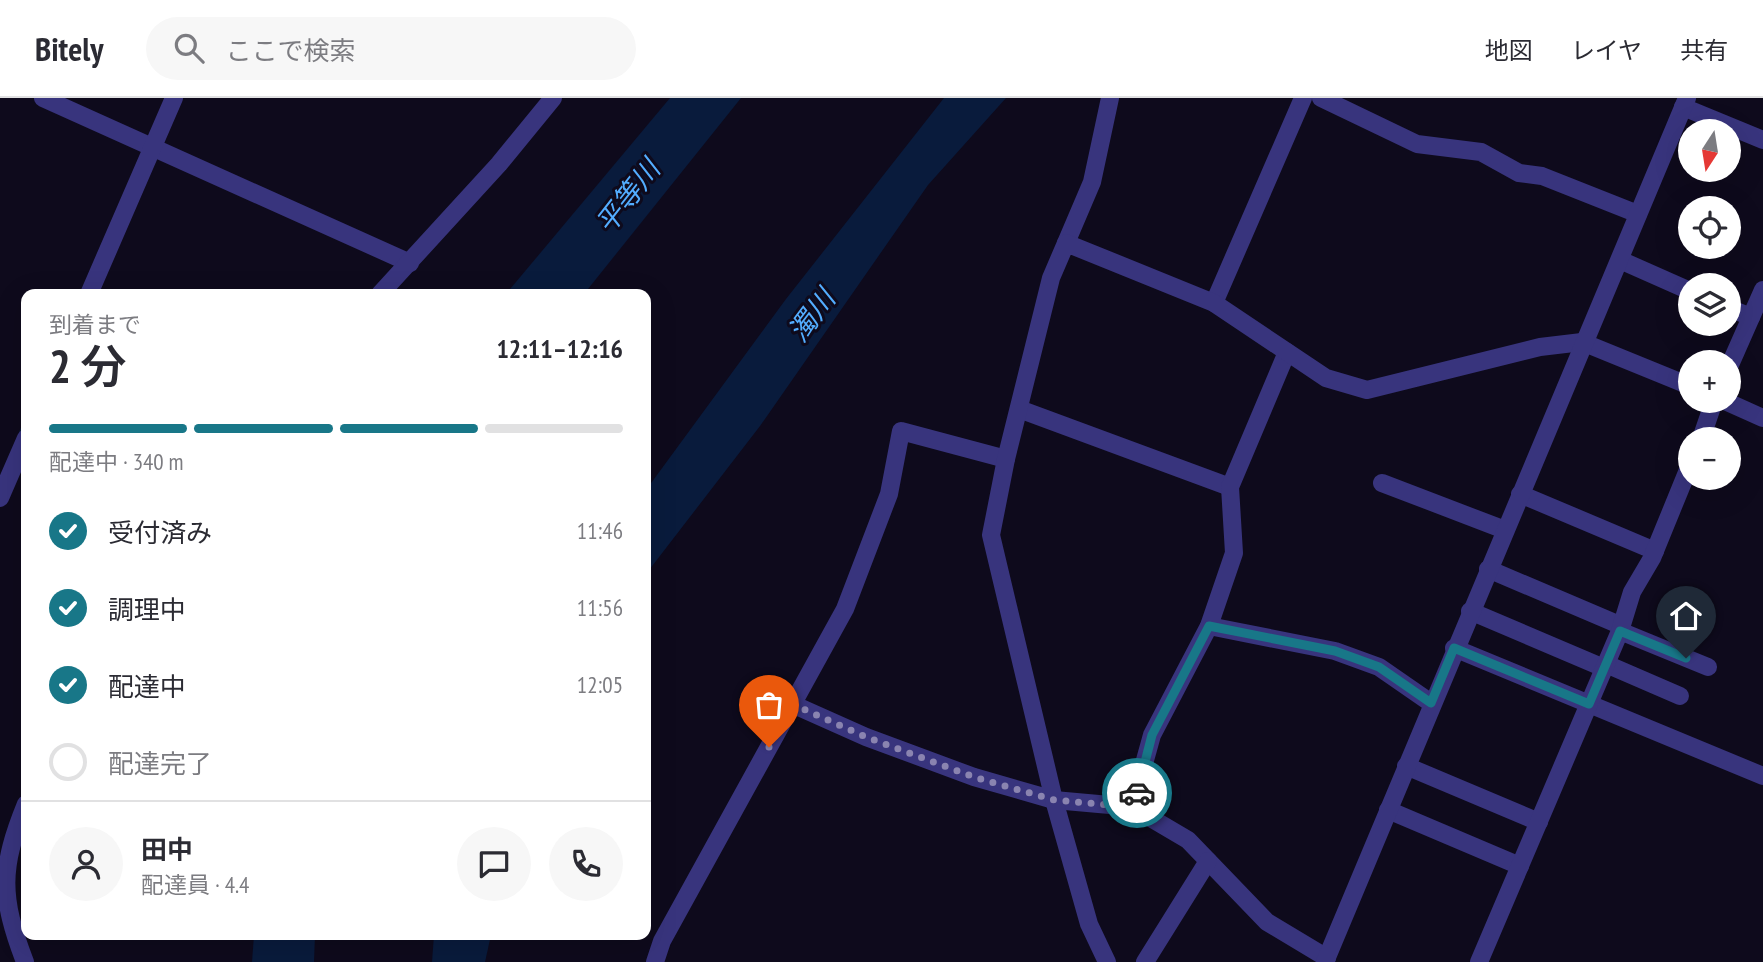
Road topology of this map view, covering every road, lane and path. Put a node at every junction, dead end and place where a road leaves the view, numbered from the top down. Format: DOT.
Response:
graph roads {
  1 [pos="43,98"];
  2 [pos="174,98"];
  3 [pos="553,98"];
  4 [pos="1110,98"];
  5 [pos="1303,98"];
  6 [pos="1321,98"];
  7 [pos="1685,102"];
  8 [pos="1763,140"];
  9 [pos="153,146"];
  10 [pos="1638,214"];
  11 [pos="1066,243"];
  12 [pos="1620,260"];
  13 [pos="410,263"];
  14 [pos="1678,286"];
  15 [pos="91,289"];
  16 [pos="385,289"];
  17 [pos="1763,290"];
  18 [pos="1214,303"];
  19 [pos="1741,313"];
  20 [pos="1751,317"];
  21 [pos="1582,342"];
  22 [pos="1736,350"];
  23 [pos="1287,352"];
  24 [pos="1678,381"];
  25 [pos="1741,408"];
  26 [pos="1019,409"];
  27 [pos="1763,418"];
  28 [pos="21,450"];
  29 [pos="1006,459"];
  30 [pos="1382,483"];
  31 [pos="1230,487"];
  32 [pos="1680,490"];
  33 [pos="1520,494"];
  34 [pos="0,498"];
  35 [pos="1504,530"];
  36 [pos="1655,551"];
  37 [pos="1488,569"];
  38 [pos="1470,611"];
  39 [pos="1209,626"];
  40 [pos="1621,628"];
  41 [pos="1454,648"];
  42 [pos="1605,666"];
  43 [pos="1708,667"];
  44 [pos="1680,696"];
  45 [pos="1431,703"];
  46 [pos="792,704"];
  47 [pos="1589,704"];
  48 [pos="1406,766"];
  49 [pos="1763,776"];
  50 [pos="1054,800"];
  51 [pos="1132,807"];
  52 [pos="1388,810"];
  53 [pos="21,815"];
  54 [pos="1539,822"];
  55 [pos="1208,861"];
  56 [pos="1520,866"];
  57 [pos="1,867"];
  58 [pos="1326,960"];
  59 [pos="25,962"];
  60 [pos="655,962"];
  61 [pos="1107,962"];
  62 [pos="1145,962"];
  63 [pos="1479,962"];
  1 -- 9 [label="street"];
  2 -- 9 [label="street"];
  3 -- 13 [label="street"];
  4 -- 11 [label="street"];
  5 -- 18 [label="street"];
  6 -- 10 [label="street"];
  7 -- 8 [label="street"];
  7 -- 10 [label="street"];
  9 -- 13 [label="street"];
  9 -- 15 [label="street"];
  10 -- 12 [label="street"];
  11 -- 18 [label="street"];
  11 -- 26 [label="street"];
  12 -- 14 [label="street"];
  12 -- 21 [label="street"];
  13 -- 16 [label="street"];
  17 -- 20 [label="street"];
  18 -- 23 [label="street"];
  19 -- 20 [label="street"];
  20 -- 22 [label="street"];
  21 -- 23 [label="street"];
  21 -- 24 [label="street"];
  21 -- 33 [label="street"];
  23 -- 31 [label="street"];
  25 -- 27 [label="street"];
  26 -- 29 [label="street"];
  26 -- 31 [label="street"];
  28 -- 34 [label="street"];
  29 -- 46 [label="street"];
  29 -- 50 [label="street"];
  30 -- 35 [label="street"];
  31 -- 39 [label="street"];
  32 -- 36 [label="street"];
  33 -- 35 [label="street"];
  33 -- 36 [label="street"];
  35 -- 37 [label="street"];
  36 -- 40 [label="street"];
  37 -- 38 [label="street"];
  37 -- 40 [label="street"];
  38 -- 41 [label="street"];
  38 -- 42 [label="street"];
  39 -- 45 [label="street"];
  39 -- 51 [label="street"];
  40 -- 42 [label="street"];
  40 -- 43 [label="street"];
  41 -- 45 [label="street"];
  41 -- 47 [label="street"];
  42 -- 44 [label="street"];
  42 -- 47 [label="street"];
  45 -- 48 [label="street"];
  46 -- 50 [label="street"];
  46 -- 60 [label="street"];
  47 -- 49 [label="street"];
  47 -- 54 [label="street"];
  48 -- 52 [label="street"];
  48 -- 54 [label="street"];
  50 -- 51 [label="street"];
  50 -- 61 [label="street"];
  51 -- 55 [label="street"];
  52 -- 56 [label="street"];
  52 -- 58 [label="street"];
  53 -- 57 [label="street"];
  54 -- 56 [label="street"];
  55 -- 58 [label="street"];
  55 -- 62 [label="street"];
  56 -- 63 [label="street"];
  57 -- 59 [label="street"];
}
